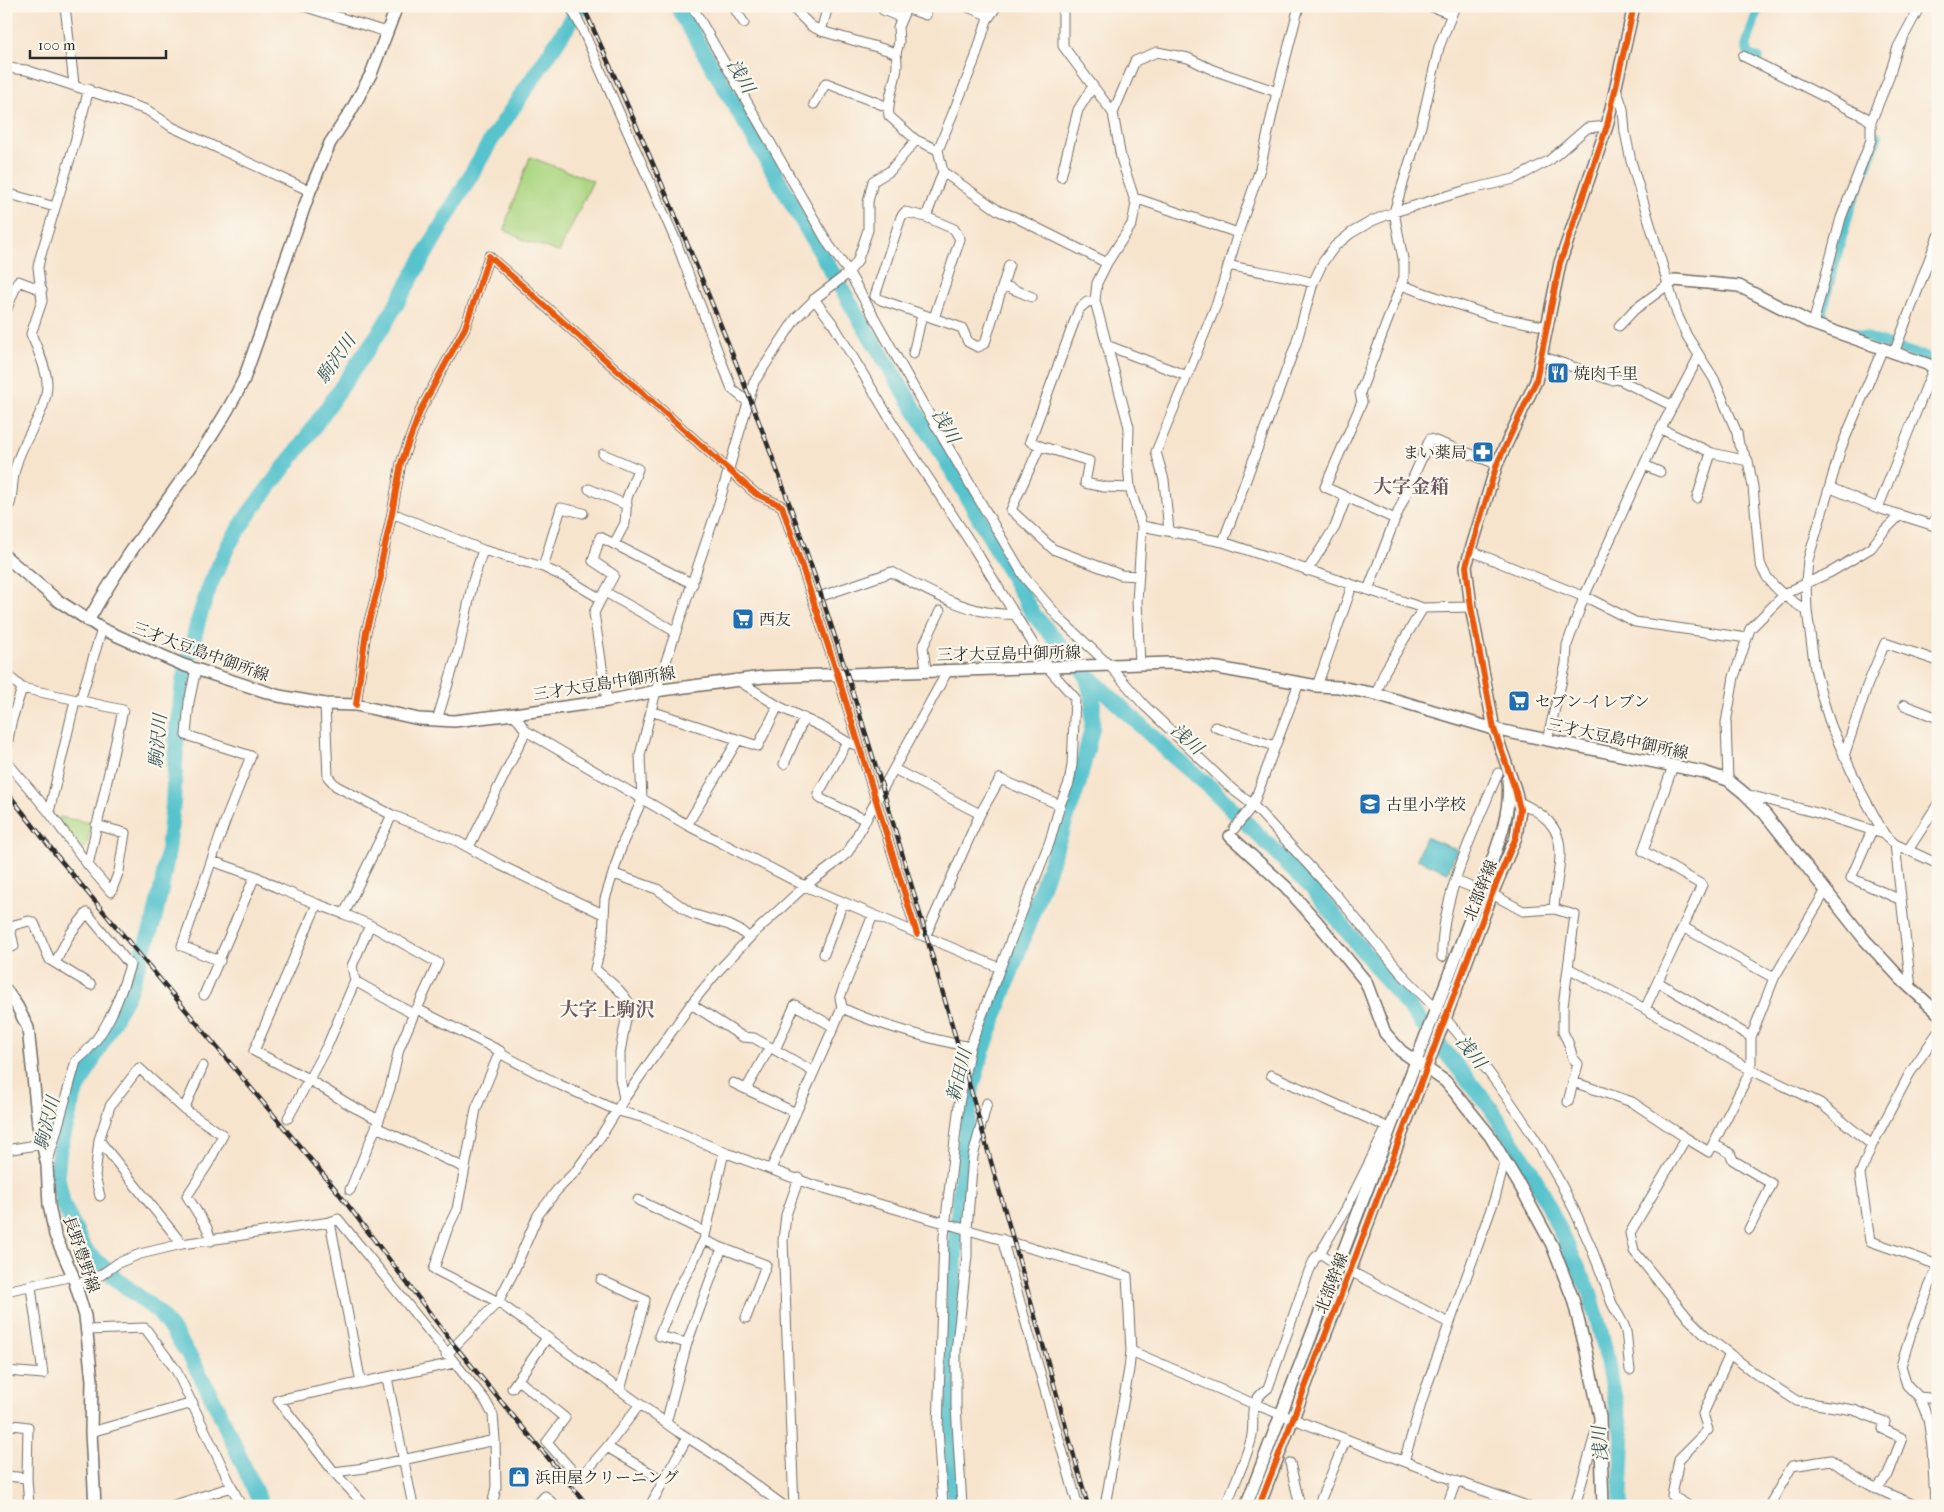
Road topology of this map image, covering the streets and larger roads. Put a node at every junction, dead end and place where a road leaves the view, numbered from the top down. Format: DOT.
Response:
graph roads {
  1 [pos="65,6"];
  2 [pos="303,6"];
  3 [pos="398,6"];
  4 [pos="570,6"];
  5 [pos="692,6"];
  6 [pos="740,6"];
  7 [pos="791,6"];
  8 [pos="828,6"];
  9 [pos="965,6"];
  10 [pos="997,6"];
  11 [pos="1063,6"];
  12 [pos="1299,6"];
  13 [pos="1430,6"];
  14 [pos="1634,6"];
  15 [pos="1920,6"];
  16 [pos="907,7"];
  17 [pos="883,10"];
  18 [pos="1453,10"];
  19 [pos="926,15"];
  20 [pos="990,16"];
  21 [pos="902,18"];
  22 [pos="744,23"];
  23 [pos="821,30"];
  24 [pos="386,32"];
  25 [pos="896,54"];
  26 [pos="1743,56"];
  27 [pos="6,68"];
  28 [pos="74,84"];
  29 [pos="1615,85"];
  30 [pos="1093,86"];
  31 [pos="88,89"];
  32 [pos="1277,92"];
  33 [pos="814,104"];
  34 [pos="888,107"];
  35 [pos="1113,113"];
  36 [pos="1871,122"];
  37 [pos="1607,126"];
  38 [pos="916,140"];
  39 [pos="938,150"];
  40 [pos="942,172"];
  41 [pos="1061,177"];
  42 [pos="310,191"];
  43 [pos="6,193"];
  44 [pos="1135,198"];
  45 [pos="55,208"];
  46 [pos="1394,212"];
  47 [pos="926,217"];
  48 [pos="1238,233"];
  49 [pos="1938,236"];
  50 [pos="1107,263"];
  51 [pos="1009,265"];
  52 [pos="1228,266"];
  53 [pos="847,273"];
  54 [pos="1313,282"];
  55 [pos="1669,284"];
  56 [pos="1003,285"];
  57 [pos="1401,286"];
  58 [pos="42,290"];
  59 [pos="1032,297"];
  60 [pos="816,298"];
  61 [pos="1095,301"];
  62 [pos="6,311"];
  63 [pos="922,315"];
  64 [pos="934,318"];
  65 [pos="1813,324"];
  66 [pos="1619,326"];
  67 [pos="1548,327"];
  68 [pos="1106,345"];
  69 [pos="1883,348"];
  70 [pos="913,354"];
  71 [pos="1894,354"];
  72 [pos="1542,356"];
  73 [pos="1699,356"];
  74 [pos="1936,367"];
  75 [pos="1187,376"];
  76 [pos="748,402"];
  77 [pos="1673,406"];
  78 [pos="1661,429"];
  79 [pos="1040,446"];
  80 [pos="1710,452"];
  81 [pos="603,454"];
  82 [pos="1748,461"];
  83 [pos="1497,464"];
  84 [pos="1644,465"];
  85 [pos="728,470"];
  86 [pos="1660,472"];
  87 [pos="1130,488"];
  88 [pos="1831,488"];
  89 [pos="589,489"];
  90 [pos="1346,498"];
  91 [pos="1697,498"];
  92 [pos="627,505"];
  93 [pos="6,508"];
  94 [pos="1878,508"];
  95 [pos="392,513"];
  96 [pos="583,513"];
  97 [pos="1938,514"];
  98 [pos="1900,516"];
  99 [pos="1396,519"];
  100 [pos="1142,526"];
  101 [pos="1935,526"];
  102 [pos="1169,531"];
  103 [pos="1222,542"];
  104 [pos="614,544"];
  105 [pos="483,550"];
  106 [pos="1469,550"];
  107 [pos="6,557"];
  108 [pos="543,567"];
  109 [pos="1307,571"];
  110 [pos="1138,576"];
  111 [pos="1806,583"];
  112 [pos="693,584"];
  113 [pos="1352,586"];
  114 [pos="1368,590"];
  115 [pos="603,595"];
  116 [pos="1783,596"];
  117 [pos="1584,597"];
  118 [pos="812,599"];
  119 [pos="1471,607"];
  120 [pos="1423,608"];
  121 [pos="1806,611"];
  122 [pos="940,612"];
  123 [pos="1015,614"];
  124 [pos="88,620"];
  125 [pos="102,629"];
  126 [pos="676,632"];
  127 [pos="1747,638"];
  128 [pos="1938,661"];
  129 [pos="1140,664"];
  130 [pos="1106,666"];
  131 [pos="190,667"];
  132 [pos="1048,668"];
  133 [pos="926,670"];
  134 [pos="948,670"];
  135 [pos="837,673"];
  136 [pos="6,674"];
  137 [pos="735,679"];
  138 [pos="1300,683"];
  139 [pos="1318,686"];
  140 [pos="22,688"];
  141 [pos="656,691"];
  142 [pos="1376,694"];
  143 [pos="77,701"];
  144 [pos="607,701"];
  145 [pos="325,704"];
  146 [pos="356,705"];
  147 [pos="1904,705"];
  148 [pos="778,706"];
  149 [pos="651,711"];
  150 [pos="514,714"];
  151 [pos="804,718"];
  152 [pos="1938,718"];
  153 [pos="437,720"];
  154 [pos="1215,727"];
  155 [pos="1494,729"];
  156 [pos="526,731"];
  157 [pos="738,740"];
  158 [pos="1547,740"];
  159 [pos="847,742"];
  160 [pos="7,746"];
  161 [pos="860,746"];
  162 [pos="1275,746"];
  163 [pos="1844,756"];
  164 [pos="1504,759"];
  165 [pos="6,761"];
  166 [pos="784,764"];
  167 [pos="1673,766"];
  168 [pos="894,769"];
  169 [pos="1498,773"];
  170 [pos="1728,780"];
  171 [pos="1744,794"];
  172 [pos="642,800"];
  173 [pos="876,800"];
  174 [pos="1519,802"];
  175 [pos="1938,804"];
  176 [pos="1060,806"];
  177 [pos="1251,807"];
  178 [pos="49,812"];
  179 [pos="980,814"];
  180 [pos="392,815"];
  181 [pos="866,820"];
  182 [pos="96,825"];
  183 [pos="687,825"];
  184 [pos="1872,830"];
  185 [pos="1232,832"];
  186 [pos="1884,834"];
  187 [pos="1895,844"];
  188 [pos="469,847"];
  189 [pos="1908,850"];
  190 [pos="212,861"];
  191 [pos="1938,864"];
  192 [pos="88,865"];
  193 [pos="614,874"];
  194 [pos="255,876"];
  195 [pos="1456,881"];
  196 [pos="805,886"];
  197 [pos="1825,892"];
  198 [pos="1486,893"];
  199 [pos="1901,900"];
  200 [pos="843,902"];
  201 [pos="317,904"];
  202 [pos="1554,909"];
  203 [pos="344,914"];
  204 [pos="603,914"];
  205 [pos="873,915"];
  206 [pos="370,924"];
  207 [pos="1683,927"];
  208 [pos="921,935"];
  209 [pos="749,938"];
  210 [pos="6,949"];
  211 [pos="824,954"];
  212 [pos="1442,957"];
  213 [pos="220,961"];
  214 [pos="55,963"];
  215 [pos="1000,968"];
  216 [pos="1568,968"];
  217 [pos="1774,978"];
  218 [pos="355,981"];
  219 [pos="1658,982"];
  220 [pos="91,985"];
  221 [pos="1911,988"];
  222 [pos="6,990"];
  223 [pos="204,995"];
  224 [pos="691,1004"];
  225 [pos="842,1008"];
  226 [pos="1645,1009"];
  227 [pos="1434,1011"];
  228 [pos="415,1012"];
  229 [pos="1938,1013"];
  230 [pos="1443,1023"];
  231 [pos="834,1027"];
  232 [pos="1938,1032"];
  233 [pos="1751,1037"];
  234 [pos="970,1047"];
  235 [pos="772,1048"];
  236 [pos="500,1051"];
  237 [pos="1418,1057"];
  238 [pos="203,1066"];
  239 [pos="1427,1069"];
  240 [pos="1751,1070"];
  241 [pos="814,1072"];
  242 [pos="1271,1075"];
  243 [pos="308,1079"];
  244 [pos="1573,1082"];
  245 [pos="733,1083"];
  246 [pos="746,1089"];
  247 [pos="624,1099"];
  248 [pos="1568,1102"];
  249 [pos="988,1103"];
  250 [pos="184,1109"];
  251 [pos="618,1110"];
  252 [pos="796,1114"];
  253 [pos="288,1118"];
  254 [pos="378,1124"];
  255 [pos="1686,1138"];
  256 [pos="99,1140"];
  257 [pos="42,1144"];
  258 [pos="1713,1144"];
  259 [pos="1872,1145"];
  260 [pos="6,1150"];
  261 [pos="724,1152"];
  262 [pos="1504,1160"];
  263 [pos="47,1165"];
  264 [pos="465,1168"];
  265 [pos="771,1169"];
  266 [pos="798,1178"];
  267 [pos="350,1190"];
  268 [pos="100,1196"];
  269 [pos="638,1200"];
  270 [pos="330,1222"];
  271 [pos="949,1224"];
  272 [pos="966,1229"];
  273 [pos="1749,1229"];
  274 [pos="704,1236"];
  275 [pos="1002,1239"];
  276 [pos="211,1240"];
  277 [pos="182,1244"];
  278 [pos="722,1248"];
  279 [pos="1320,1253"];
  280 [pos="1338,1265"];
  281 [pos="1938,1265"];
  282 [pos="1350,1271"];
  283 [pos="601,1280"];
  284 [pos="75,1281"];
  285 [pos="1934,1285"];
  286 [pos="30,1286"];
  287 [pos="6,1291"];
  288 [pos="498,1302"];
  289 [pos="746,1318"];
  290 [pos="1449,1323"];
  291 [pos="88,1330"];
  292 [pos="547,1338"];
  293 [pos="687,1343"];
  294 [pos="1131,1351"];
  295 [pos="446,1354"];
  296 [pos="1730,1354"];
  297 [pos="454,1364"];
  298 [pos="1630,1370"];
  299 [pos="6,1371"];
  300 [pos="387,1378"];
  301 [pos="518,1380"];
  302 [pos="361,1383"];
  303 [pos="512,1388"];
  304 [pos="620,1390"];
  305 [pos="1919,1397"];
  306 [pos="1938,1399"];
  307 [pos="193,1403"];
  308 [pos="640,1404"];
  309 [pos="1254,1404"];
  310 [pos="1282,1414"];
  311 [pos="1600,1418"];
  312 [pos="1294,1419"];
  313 [pos="666,1423"];
  314 [pos="6,1424"];
  315 [pos="91,1432"];
  316 [pos="687,1438"];
  317 [pos="1346,1439"];
  318 [pos="495,1440"];
  319 [pos="607,1447"];
  320 [pos="404,1459"];
  321 [pos="1404,1461"];
  322 [pos="1290,1464"];
  323 [pos="334,1472"];
  324 [pos="6,1476"];
  325 [pos="27,1478"];
  326 [pos="664,1481"];
  327 [pos="1456,1481"];
  328 [pos="232,1487"];
  329 [pos="1876,1489"];
  330 [pos="494,1504"];
  331 [pos="1684,1504"];
  332 [pos="1934,1504"];
  333 [pos="29,1506"];
  334 [pos="95,1506"];
  335 [pos="170,1506"];
  336 [pos="241,1506"];
  337 [pos="365,1506"];
  338 [pos="412,1506"];
  339 [pos="536,1506"];
  340 [pos="555,1506"];
  341 [pos="650,1506"];
  342 [pos="784,1506"];
  343 [pos="794,1506"];
  344 [pos="943,1506"];
  345 [pos="962,1506"];
  346 [pos="1078,1506"];
  347 [pos="1106,1506"];
  348 [pos="1226,1506"];
  349 [pos="1246,1506"];
  350 [pos="1259,1506"];
  351 [pos="1300,1506"];
  352 [pos="1318,1506"];
  353 [pos="1447,1506"];
  354 [pos="1527,1506"];
  355 [pos="1575,1506"];
  356 [pos="1603,1506"];
  357 [pos="1769,1506"];
  358 [pos="1917,1506"];
  1 -- 28 [label="street"];
  2 -- 24 [label="street"];
  3 -- 24 [label="street"];
  4 -- 76 [label="street"];
  5 -- 53 [label="street"];
  6 -- 22 [label="street"];
  7 -- 23 [label="street"];
  8 -- 23 [label="street"];
  9 -- 20 [label="street"];
  10 -- 20 [label="street"];
  11 -- 30 [label="street"];
  12 -- 32 [label="street"];
  13 -- 18 [label="street"];
  14 -- 29 [label="street"];
  15 -- 36 [label="street"];
  16 -- 19 [label="street"];
  16 -- 21 [label="street"];
  17 -- 21 [label="street"];
  18 -- 46 [label="street"];
  20 -- 39 [label="street"];
  21 -- 25 [label="street"];
  23 -- 25 [label="street"];
  24 -- 42 [label="street"];
  25 -- 34 [label="street"];
  26 -- 36 [label="street"];
  27 -- 28 [label="street"];
  28 -- 31 [label="street"];
  29 -- 37 [label="street"];
  29 -- 55 [label="street"];
  30 -- 35 [label="street"];
  30 -- 41 [label="street"];
  31 -- 42 [label="street"];
  31 -- 45 [label="street"];
  32 -- 35 [label="street"];
  32 -- 48 [label="street"];
  33 -- 34 [label="street"];
  34 -- 38 [label="street"];
  35 -- 44 [label="street"];
  36 -- 65 [label="street"];
  37 -- 46 [label="street"];
  37 -- 67 [label="street"];
  38 -- 39 [label="street"];
  38 -- 53 [label="street"];
  39 -- 40 [label="street"];
  40 -- 47 [label="street"];
  40 -- 50 [label="street"];
  42 -- 124 [label="street"];
  43 -- 45 [label="street"];
  44 -- 48 [label="street"];
  44 -- 50 [label="street"];
  45 -- 58 [label="street"];
  46 -- 54 [label="street"];
  46 -- 57 [label="street"];
  47 -- 63 [label="street"];
  47 -- 64 [label="street"];
  48 -- 52 [label="street"];
  49 -- 71 [label="street"];
  50 -- 61 [label="street"];
  51 -- 56 [label="street"];
  52 -- 54 [label="street"];
  52 -- 75 [label="street"];
  53 -- 60 [label="street"];
  53 -- 130 [label="street"];
  54 -- 103 [label="street"];
  55 -- 65 [label="street"];
  55 -- 66 [label="street"];
  55 -- 73 [label="street"];
  56 -- 59 [label="street"];
  56 -- 64 [label="street"];
  57 -- 67 [label="street"];
  57 -- 90 [label="street"];
  58 -- 62 [label="street"];
  58 -- 93 [label="street"];
  60 -- 76 [label="street"];
  60 -- 123 [label="street"];
  61 -- 68 [label="street"];
  61 -- 79 [label="street"];
  63 -- 64 [label="street"];
  63 -- 70 [label="street"];
  65 -- 69 [label="street"];
  67 -- 72 [label="street"];
  68 -- 75 [label="street"];
  68 -- 87 [label="street"];
  69 -- 71 [label="street"];
  69 -- 88 [label="street"];
  71 -- 74 [label="street"];
  72 -- 77 [label="street"];
  72 -- 83 [label="street"];
  73 -- 77 [label="street"];
  73 -- 82 [label="street"];
  74 -- 94 [label="street"];
  75 -- 102 [label="street"];
  76 -- 85 [label="street"];
  77 -- 78 [label="street"];
  78 -- 80 [label="street"];
  78 -- 84 [label="street"];
  79 -- 87 [label="street"];
  79 -- 110 [label="street"];
  80 -- 82 [label="street"];
  80 -- 91 [label="street"];
  81 -- 92 [label="street"];
  82 -- 116 [label="street"];
  83 -- 99 [label="street"];
  83 -- 106 [label="street"];
  84 -- 86 [label="street"];
  84 -- 117 [label="street"];
  85 -- 95 [label="street"];
  85 -- 112 [label="street"];
  85 -- 118 [label="street"];
  87 -- 100 [label="street"];
  88 -- 94 [label="street"];
  88 -- 111 [label="street"];
  89 -- 92 [label="street"];
  90 -- 99 [label="street"];
  90 -- 109 [label="street"];
  92 -- 104 [label="street"];
  94 -- 98 [label="street"];
  95 -- 105 [label="street"];
  95 -- 146 [label="street"];
  96 -- 108 [label="street"];
  97 -- 101 [label="street"];
  98 -- 101 [label="street"];
  98 -- 111 [label="street"];
  99 -- 114 [label="street"];
  100 -- 102 [label="street"];
  100 -- 110 [label="street"];
  102 -- 103 [label="street"];
  103 -- 109 [label="street"];
  104 -- 112 [label="street"];
  104 -- 115 [label="street"];
  105 -- 108 [label="street"];
  105 -- 153 [label="street"];
  106 -- 117 [label="street"];
  106 -- 119 [label="street"];
  107 -- 124 [label="street, 三才大豆島中御所線"];
  108 -- 115 [label="street"];
  109 -- 113 [label="street"];
  110 -- 129 [label="street"];
  111 -- 116 [label="street"];
  111 -- 121 [label="street"];
  112 -- 126 [label="street"];
  113 -- 114 [label="street"];
  113 -- 139 [label="street"];
  114 -- 120 [label="street"];
  115 -- 126 [label="street"];
  115 -- 144 [label="street"];
  116 -- 121 [label="street"];
  116 -- 127 [label="street"];
  117 -- 127 [label="street"];
  117 -- 158 [label="street"];
  118 -- 123 [label="street"];
  118 -- 135 [label="street"];
  119 -- 120 [label="street"];
  119 -- 155 [label="street"];
  120 -- 142 [label="street"];
  121 -- 163 [label="street"];
  122 -- 133 [label="street"];
  123 -- 132 [label="street"];
  124 -- 125 [label="street, 三才大豆島中御所線"];
  125 -- 131 [label="street, 三才大豆島中御所線"];
  125 -- 143 [label="street"];
  126 -- 141 [label="street"];
  127 -- 170 [label="street"];
  128 -- 163 [label="street"];
  129 -- 130 [label="street, 三才大豆島中御所線"];
  129 -- 138 [label="street, 三才大豆島中御所線"];
  130 -- 132 [label="street, 三才大豆島中御所線"];
  130 -- 177 [label="street"];
  131 -- 145 [label="street, 三才大豆島中御所線"];
  131 -- 190 [label="street"];
  132 -- 134 [label="street, 三才大豆島中御所線"];
  132 -- 176 [label="street"];
  133 -- 134 [label="street, 三才大豆島中御所線"];
  133 -- 135 [label="street, 三才大豆島中御所線"];
  134 -- 168 [label="street"];
  135 -- 137 [label="street, 三才大豆島中御所線"];
  135 -- 161 [label="street"];
  136 -- 140 [label="street"];
  137 -- 141 [label="street, 三才大豆島中御所線"];
  137 -- 148 [label="street"];
  138 -- 139 [label="street, 三才大豆島中御所線"];
  138 -- 162 [label="street"];
  139 -- 142 [label="street, 三才大豆島中御所線"];
  140 -- 143 [label="street"];
  140 -- 160 [label="street"];
  141 -- 144 [label="street, 三才大豆島中御所線"];
  141 -- 149 [label="street"];
  142 -- 155 [label="street, 三才大豆島中御所線"];
  143 -- 178 [label="street"];
  143 -- 182 [label="street"];
  144 -- 150 [label="street, 三才大豆島中御所線"];
  145 -- 146 [label="street, 三才大豆島中御所線"];
  145 -- 180 [label="street"];
  146 -- 153 [label="street, 三才大豆島中御所線"];
  147 -- 152 [label="street"];
  148 -- 151 [label="street"];
  148 -- 157 [label="street"];
  149 -- 157 [label="street"];
  149 -- 172 [label="street"];
  150 -- 153 [label="street, 三才大豆島中御所線"];
  150 -- 156 [label="street"];
  151 -- 159 [label="street"];
  151 -- 166 [label="street"];
  154 -- 162 [label="street"];
  155 -- 158 [label="street, 三才大豆島中御所線"];
  155 -- 164 [label="street"];
  156 -- 172 [label="street"];
  156 -- 188 [label="street"];
  157 -- 183 [label="street"];
  158 -- 167 [label="street, 三才大豆島中御所線"];
  159 -- 161 [label="street"];
  159 -- 181 [label="street"];
  161 -- 173 [label="street"];
  162 -- 177 [label="street"];
  163 -- 186 [label="street"];
  164 -- 174 [label="street, 北部幹線"];
  164 -- 198 [label="street, 北部幹線"];
  165 -- 178 [label="street"];
  167 -- 170 [label="street, 三才大豆島中御所線"];
  167 -- 207 [label="street"];
  168 -- 173 [label="street"];
  168 -- 179 [label="street"];
  169 -- 195 [label="street"];
  170 -- 171 [label="street, 三才大豆島中御所線"];
  171 -- 184 [label="street"];
  171 -- 197 [label="street, 三才大豆島中御所線"];
  172 -- 183 [label="street"];
  172 -- 193 [label="street"];
  173 -- 181 [label="street"];
  173 -- 208 [label="street"];
  174 -- 198 [label="street, 北部幹線"];
  174 -- 202 [label="street"];
  175 -- 189 [label="street"];
  176 -- 179 [label="street"];
  176 -- 215 [label="street"];
  177 -- 185 [label="street"];
  177 -- 227 [label="street"];
  178 -- 192 [label="street"];
  179 -- 208 [label="street"];
  180 -- 188 [label="street"];
  180 -- 203 [label="street"];
  181 -- 196 [label="street"];
  182 -- 192 [label="street"];
  182 -- 192 [label="street"];
  183 -- 196 [label="street"];
  184 -- 186 [label="street"];
  184 -- 199 [label="street"];
  185 -- 237 [label="street"];
  186 -- 187 [label="street"];
  187 -- 189 [label="street"];
  187 -- 199 [label="street"];
  188 -- 204 [label="street"];
  189 -- 191 [label="street"];
  190 -- 194 [label="street"];
  190 -- 213 [label="street"];
  193 -- 204 [label="street"];
  193 -- 209 [label="street"];
  194 -- 201 [label="street"];
  194 -- 213 [label="street"];
  195 -- 198 [label="street"];
  195 -- 212 [label="street"];
  196 -- 200 [label="street"];
  196 -- 209 [label="street"];
  197 -- 217 [label="street"];
  197 -- 221 [label="street, 三才大豆島中御所線"];
  198 -- 202 [label="street"];
  198 -- 227 [label="street, 北部幹線"];
  198 -- 230 [label="street, 北部幹線"];
  199 -- 221 [label="street"];
  200 -- 205 [label="street"];
  200 -- 211 [label="street"];
  201 -- 203 [label="street"];
  201 -- 243 [label="street"];
  202 -- 216 [label="street"];
  203 -- 206 [label="street"];
  204 -- 247 [label="street"];
  205 -- 208 [label="street"];
  205 -- 225 [label="street"];
  206 -- 218 [label="street"];
  206 -- 228 [label="street"];
  207 -- 217 [label="street"];
  207 -- 219 [label="street"];
  208 -- 215 [label="street"];
  209 -- 224 [label="street"];
  210 -- 214 [label="street"];
  213 -- 223 [label="street"];
  214 -- 220 [label="street"];
  214 -- 263 [label="street"];
  215 -- 234 [label="street"];
  216 -- 226 [label="street"];
  216 -- 244 [label="street"];
  217 -- 233 [label="street"];
  218 -- 228 [label="street"];
  218 -- 243 [label="street"];
  219 -- 226 [label="street"];
  219 -- 233 [label="street"];
  221 -- 229 [label="street, 三才大豆島中御所線"];
  222 -- 257 [label="street, 長野豊野線"];
  224 -- 235 [label="street"];
  224 -- 247 [label="street"];
  225 -- 231 [label="street"];
  225 -- 234 [label="street"];
  226 -- 240 [label="street"];
  227 -- 237 [label="street, 北部幹線"];
  228 -- 236 [label="street"];
  228 -- 254 [label="street"];
  230 -- 239 [label="street, 北部幹線"];
  230 -- 298 [label="street"];
  231 -- 235 [label="street"];
  231 -- 241 [label="street"];
  232 -- 259 [label="street"];
  233 -- 240 [label="street"];
  234 -- 271 [label="street"];
  235 -- 241 [label="street"];
  235 -- 246 [label="street"];
  236 -- 251 [label="street"];
  236 -- 264 [label="street"];
  237 -- 239 [label="street"];
  237 -- 280 [label="street, 北部幹線"];
  238 -- 250 [label="street"];
  239 -- 262 [label="street"];
  239 -- 282 [label="street, 北部幹線"];
  240 -- 258 [label="street"];
  240 -- 259 [label="street"];
  241 -- 252 [label="street"];
  242 -- 279 [label="street"];
  243 -- 253 [label="street"];
  243 -- 254 [label="street"];
  244 -- 248 [label="street"];
  244 -- 255 [label="street"];
  245 -- 246 [label="street"];
  246 -- 252 [label="street"];
  247 -- 251 [label="street"];
  249 -- 272 [label="street"];
  250 -- 256 [label="street"];
  250 -- 276 [label="street"];
  251 -- 261 [label="street"];
  251 -- 288 [label="street"];
  252 -- 265 [label="street"];
  254 -- 264 [label="street"];
  254 -- 267 [label="street"];
  255 -- 258 [label="street"];
  255 -- 296 [label="street"];
  256 -- 268 [label="street"];
  256 -- 277 [label="street"];
  257 -- 260 [label="street"];
  257 -- 263 [label="street, 長野豊野線"];
  258 -- 273 [label="street"];
  259 -- 281 [label="street"];
  261 -- 265 [label="street"];
  261 -- 274 [label="street"];
  262 -- 290 [label="street"];
  262 -- 311 [label="street"];
  263 -- 284 [label="street, 長野豊野線"];
  264 -- 288 [label="street"];
  265 -- 266 [label="street"];
  266 -- 271 [label="street"];
  266 -- 343 [label="street"];
  269 -- 274 [label="street"];
  270 -- 276 [label="street"];
  270 -- 295 [label="street"];
  270 -- 302 [label="street"];
  271 -- 272 [label="street"];
  271 -- 344 [label="street"];
  272 -- 275 [label="street"];
  272 -- 345 [label="street"];
  274 -- 278 [label="street"];
  274 -- 293 [label="street"];
  275 -- 294 [label="street"];
  275 -- 346 [label="street"];
  276 -- 277 [label="street"];
  277 -- 284 [label="street"];
  278 -- 289 [label="street"];
  278 -- 293 [label="street"];
  279 -- 280 [label="street"];
  279 -- 309 [label="street"];
  280 -- 310 [label="street, 北部幹線"];
  281 -- 285 [label="street"];
  282 -- 290 [label="street"];
  282 -- 312 [label="street, 北部幹線"];
  283 -- 304 [label="street"];
  284 -- 286 [label="street"];
  284 -- 291 [label="street, 長野豊野線"];
  285 -- 305 [label="street"];
  286 -- 287 [label="street"];
  286 -- 299 [label="street"];
  288 -- 292 [label="street"];
  288 -- 295 [label="street"];
  290 -- 321 [label="street"];
  291 -- 307 [label="street"];
  291 -- 315 [label="street, 長野豊野線"];
  292 -- 301 [label="street"];
  292 -- 304 [label="street"];
  293 -- 313 [label="street"];
  294 -- 309 [label="street"];
  294 -- 347 [label="street"];
  295 -- 297 [label="street"];
  296 -- 329 [label="street"];
  296 -- 331 [label="street"];
  297 -- 300 [label="street"];
  297 -- 318 [label="street"];
  300 -- 302 [label="street"];
  300 -- 320 [label="street"];
  301 -- 303 [label="street"];
  301 -- 319 [label="street"];
  302 -- 323 [label="street"];
  304 -- 308 [label="street"];
  305 -- 306 [label="street"];
  305 -- 332 [label="street"];
  307 -- 315 [label="street"];
  307 -- 328 [label="street"];
  308 -- 313 [label="street"];
  308 -- 319 [label="street"];
  309 -- 310 [label="street"];
  309 -- 348 [label="street"];
  310 -- 312 [label="street"];
  310 -- 349 [label="street, 北部幹線"];
  311 -- 355 [label="street"];
  311 -- 356 [label="street"];
  312 -- 317 [label="street"];
  312 -- 350 [label="street, 北部幹線"];
  313 -- 316 [label="street"];
  314 -- 325 [label="street"];
  315 -- 334 [label="street, 長野豊野線"];
  316 -- 326 [label="street"];
  316 -- 342 [label="street"];
  317 -- 321 [label="street"];
  317 -- 352 [label="street"];
  318 -- 320 [label="street"];
  318 -- 330 [label="street"];
  319 -- 326 [label="street"];
  320 -- 323 [label="street"];
  320 -- 338 [label="street"];
  321 -- 327 [label="street"];
  322 -- 351 [label="street"];
  323 -- 337 [label="street"];
  324 -- 325 [label="street"];
  325 -- 333 [label="street"];
  326 -- 341 [label="street"];
  327 -- 353 [label="street"];
  327 -- 354 [label="street"];
  328 -- 335 [label="street"];
  328 -- 336 [label="street"];
  329 -- 357 [label="street"];
  329 -- 358 [label="street"];
  339 -- 340 [label="street"];
}
